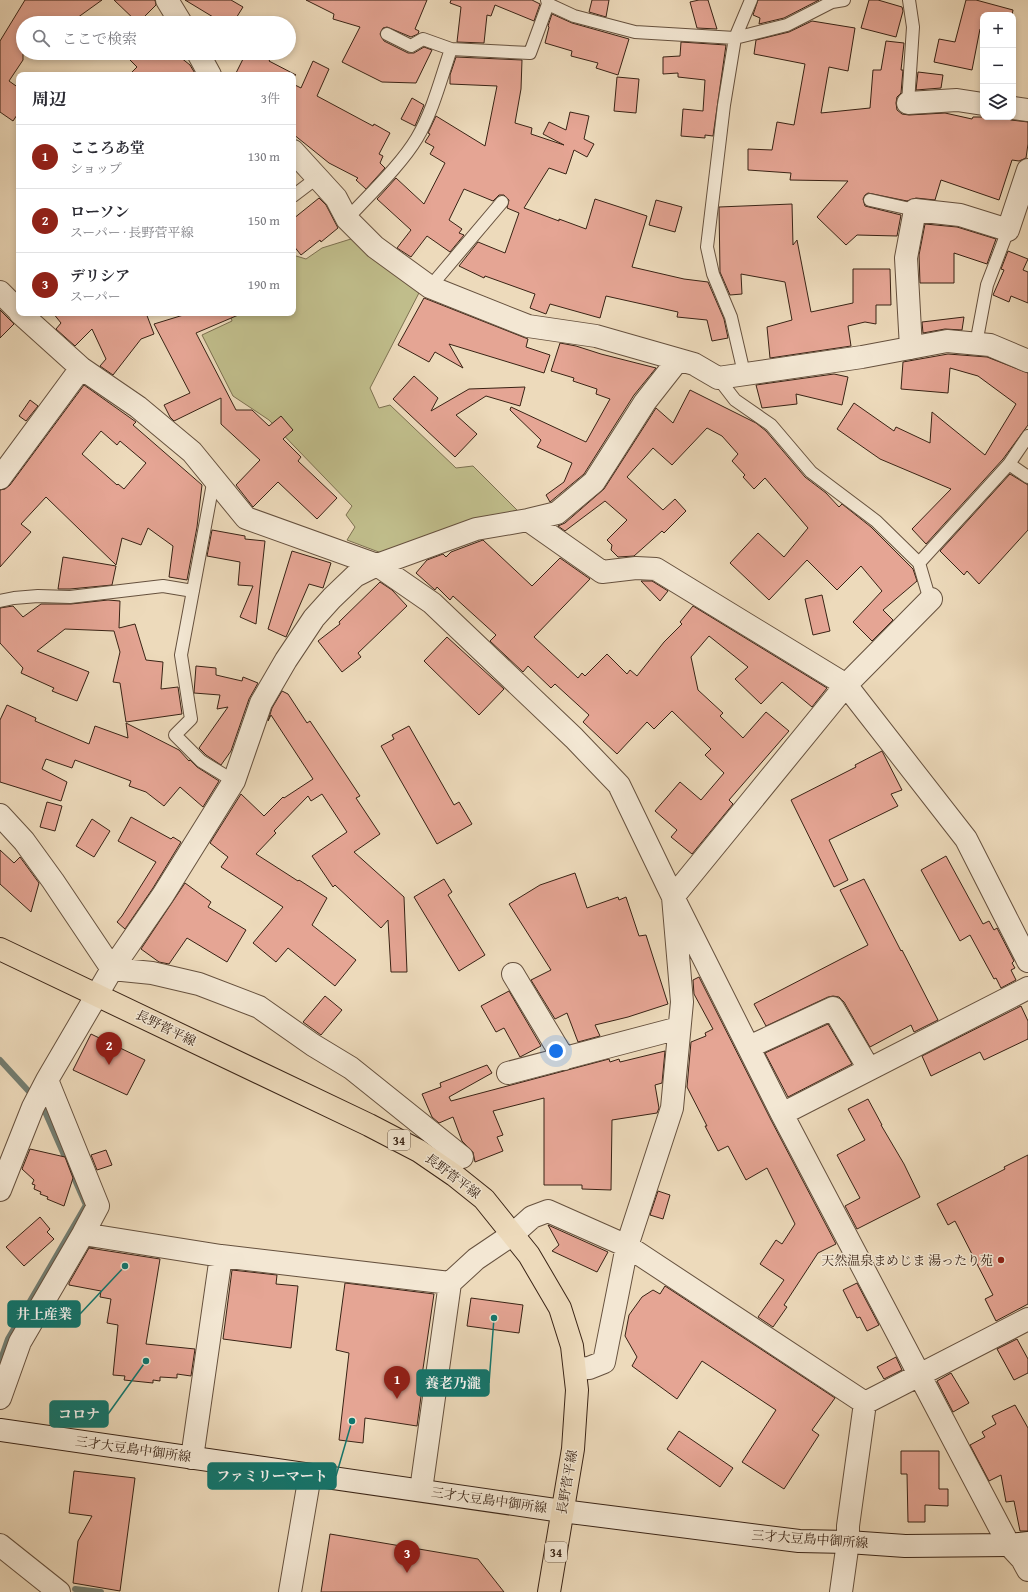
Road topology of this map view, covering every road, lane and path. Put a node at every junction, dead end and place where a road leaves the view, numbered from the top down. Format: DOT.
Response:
graph roads {
  1 [pos="167,0"];
  2 [pos="751,0"];
  3 [pos="844,0"];
  4 [pos="910,0"];
  5 [pos="547,2"];
  6 [pos="177,16"];
  7 [pos="387,34"];
  8 [pos="735,38"];
  9 [pos="451,49"];
  10 [pos="202,60"];
  11 [pos="208,72"];
  12 [pos="908,103"];
  13 [pos="980,104"];
  14 [pos="1016,108"];
  15 [pos="1028,110"];
  16 [pos="296,154"];
  17 [pos="1028,170"];
  18 [pos="318,177"];
  19 [pos="296,194"];
  20 [pos="870,200"];
  21 [pos="502,202"];
  22 [pos="915,210"];
  23 [pos="347,219"];
  24 [pos="1008,230"];
  25 [pos="430,287"];
  26 [pos="0,292"];
  27 [pos="16,308"];
  28 [pos="24,316"];
  29 [pos="976,344"];
  30 [pos="910,348"];
  31 [pos="678,360"];
  32 [pos="1028,361"];
  33 [pos="81,368"];
  34 [pos="744,373"];
  35 [pos="718,378"];
  36 [pos="1028,436"];
  37 [pos="1009,464"];
  38 [pos="1028,477"];
  39 [pos="0,478"];
  40 [pos="214,478"];
  41 [pos="528,520"];
  42 [pos="919,563"];
  43 [pos="377,565"];
  44 [pos="193,591"];
  45 [pos="930,598"];
  46 [pos="0,601"];
  47 [pos="846,685"];
  48 [pos="234,781"];
  49 [pos="0,815"];
  50 [pos="673,897"];
  51 [pos="0,949"];
  52 [pos="1028,961"];
  53 [pos="112,969"];
  54 [pos="513,974"];
  55 [pos="1028,988"];
  56 [pos="97,995"];
  57 [pos="679,1028"];
  58 [pos="749,1047"];
  59 [pos="564,1059"];
  60 [pos="869,1069"];
  61 [pos="508,1073"];
  62 [pos="41,1092"];
  63 [pos="782,1114"];
  64 [pos="462,1157"];
  65 [pos="0,1190"];
  66 [pos="83,1234"];
  67 [pos="513,1234"];
  68 [pos="627,1246"];
  69 [pos="221,1256"];
  70 [pos="450,1283"];
  71 [pos="1028,1319"];
  72 [pos="575,1369"];
  73 [pos="920,1374"];
  74 [pos="0,1398"];
  75 [pos="865,1403"];
  76 [pos="0,1430"];
  77 [pos="192,1458"];
  78 [pos="310,1475"];
  79 [pos="421,1490"];
  80 [pos="562,1511"];
  81 [pos="848,1542"];
  82 [pos="1019,1544"];
  83 [pos="0,1545"];
  84 [pos="1028,1570"];
  85 [pos="59,1592"];
  86 [pos="290,1592"];
  87 [pos="550,1592"];
  88 [pos="841,1592"];
  1 -- 6 [label="street"];
  2 -- 8 [label="lane"];
  3 -- 8 [label="lane"];
  4 -- 12 [label="lane"];
  5 -- 8 [label="lane"];
  5 -- 9 [label="lane"];
  7 -- 9 [label="lane"];
  8 -- 34 [label="lane"];
  9 -- 23 [label="lane"];
  10 -- 11 [label="street"];
  12 -- 13 [label="street"];
  14 -- 15 [label="street"];
  16 -- 18 [label="street"];
  17 -- 24 [label="street"];
  18 -- 19 [label="lane"];
  18 -- 23 [label="street"];
  20 -- 22 [label="lane"];
  21 -- 25 [label="lane"];
  22 -- 24 [label="street"];
  22 -- 30 [label="street"];
  23 -- 25 [label="street"];
  24 -- 29 [label="lane"];
  25 -- 31 [label="street"];
  26 -- 27 [label="street"];
  28 -- 33 [label="street"];
  29 -- 30 [label="street"];
  29 -- 32 [label="street"];
  30 -- 34 [label="street"];
  31 -- 35 [label="street"];
  31 -- 41 [label="street"];
  33 -- 39 [label="street"];
  33 -- 40 [label="street"];
  34 -- 35 [label="street"];
  35 -- 42 [label="lane"];
  36 -- 37 [label="lane"];
  37 -- 38 [label="lane"];
  37 -- 42 [label="lane"];
  40 -- 43 [label="street"];
  40 -- 44 [label="lane"];
  41 -- 43 [label="street"];
  41 -- 47 [label="street"];
  42 -- 45 [label="lane"];
  43 -- 48 [label="street"];
  43 -- 50 [label="street"];
  44 -- 46 [label="lane"];
  44 -- 48 [label="lane"];
  45 -- 47 [label="street"];
  47 -- 50 [label="street"];
  47 -- 52 [label="street"];
  48 -- 53 [label="street"];
  49 -- 53 [label="street"];
  50 -- 57 [label="street"];
  50 -- 58 [label="street"];
  51 -- 56 [label="main road, 長野菅平線 / 34"];
  53 -- 56 [label="street"];
  53 -- 64 [label="street"];
  54 -- 59 [label="street"];
  55 -- 60 [label="street"];
  56 -- 62 [label="street"];
  56 -- 67 [label="main road, 長野菅平線 / 34"];
  57 -- 59 [label="street"];
  57 -- 68 [label="street"];
  58 -- 60 [label="street"];
  58 -- 63 [label="street"];
  59 -- 61 [label="street"];
  60 -- 63 [label="street"];
  62 -- 65 [label="street"];
  62 -- 66 [label="street"];
  63 -- 73 [label="street"];
  66 -- 69 [label="street"];
  66 -- 74 [label="street"];
  67 -- 68 [label="street"];
  67 -- 70 [label="street"];
  67 -- 72 [label="main road, 長野菅平線 / 34"];
  68 -- 72 [label="street"];
  68 -- 75 [label="street"];
  69 -- 70 [label="street"];
  69 -- 77 [label="street"];
  70 -- 79 [label="street"];
  71 -- 73 [label="street"];
  72 -- 80 [label="main road, 長野菅平線 / 34"];
  73 -- 75 [label="street"];
  73 -- 82 [label="street"];
  75 -- 81 [label="street"];
  76 -- 77 [label="street, 三才大豆島中御所線"];
  77 -- 78 [label="street, 三才大豆島中御所線"];
  78 -- 79 [label="street, 三才大豆島中御所線"];
  78 -- 86 [label="street"];
  79 -- 80 [label="street, 三才大豆島中御所線"];
  80 -- 81 [label="street, 三才大豆島中御所線"];
  80 -- 87 [label="main road, 長野菅平線 / 34"];
  81 -- 82 [label="street, 三才大豆島中御所線"];
  81 -- 88 [label="street"];
  82 -- 84 [label="street"];
  83 -- 85 [label="street"];
}
